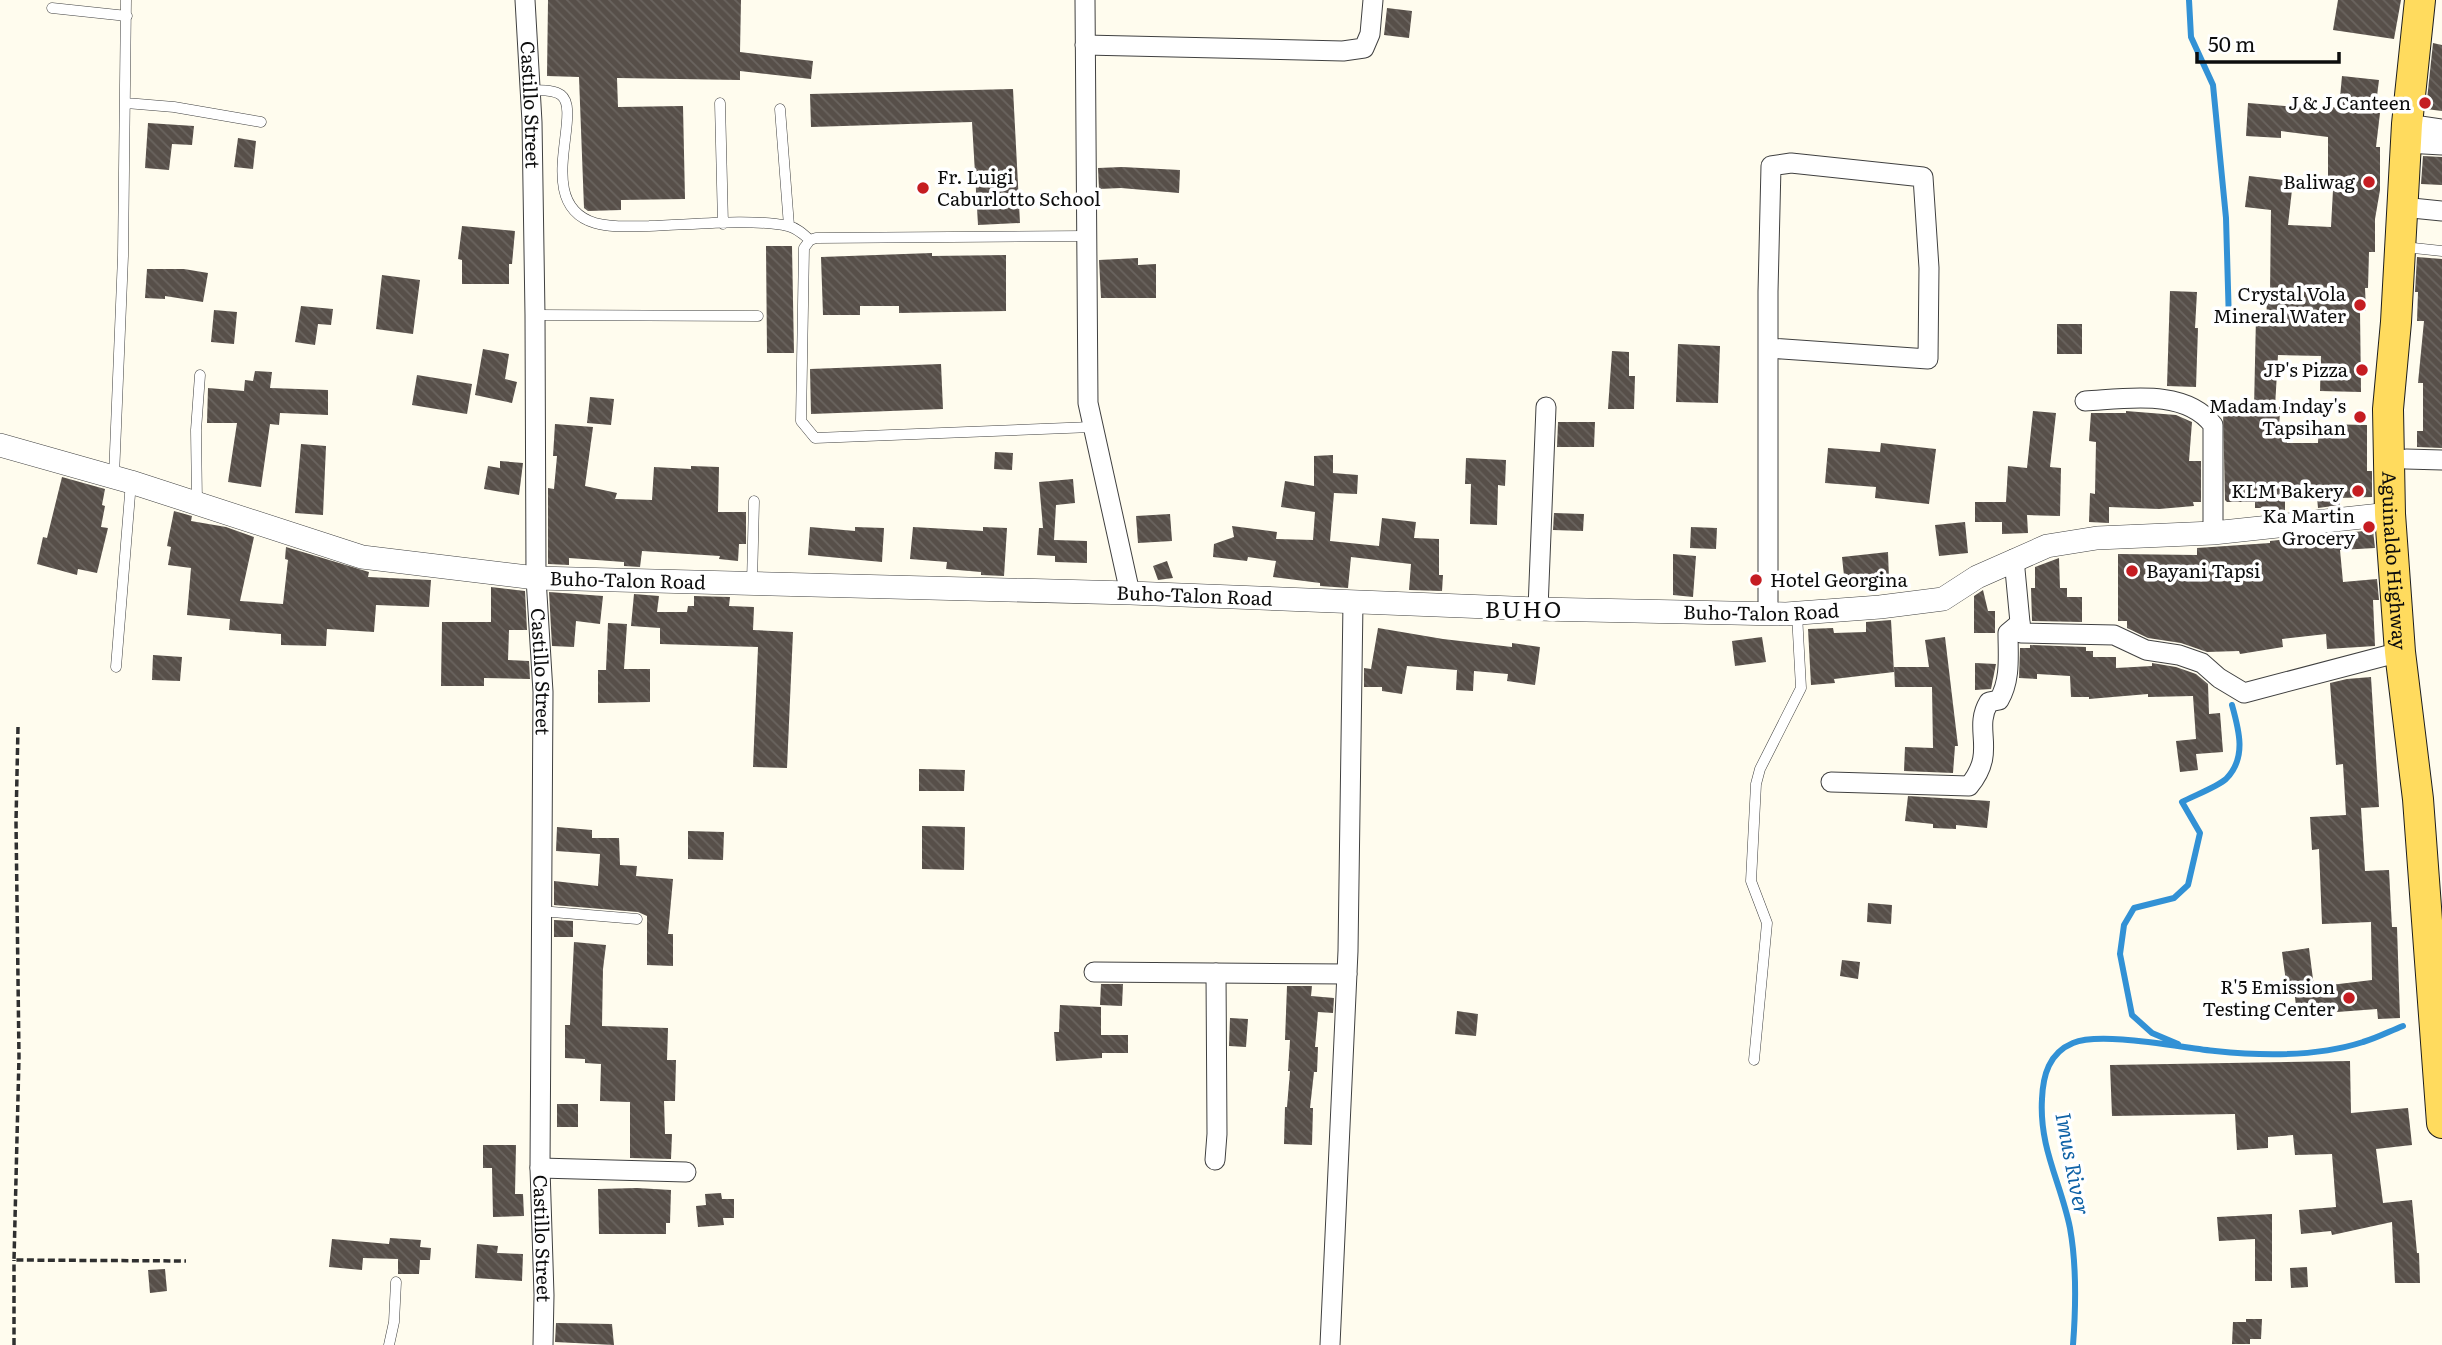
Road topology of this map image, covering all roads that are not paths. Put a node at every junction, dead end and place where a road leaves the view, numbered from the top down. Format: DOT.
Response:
graph roads {
  1 [pos="127,0"];
  2 [pos="525,0"];
  3 [pos="1085,0"];
  4 [pos="1373,0"];
  5 [pos="2420,0"];
  6 [pos="52,8"];
  7 [pos="127,16"];
  8 [pos="1085,46"];
  9 [pos="530,90"];
  10 [pos="126,103"];
  11 [pos="720,103"];
  12 [pos="780,109"];
  13 [pos="261,122"];
  14 [pos="2442,129"];
  15 [pos="2407,134"];
  16 [pos="2442,145"];
  17 [pos="2402,207"];
  18 [pos="2442,211"];
  19 [pos="723,224"];
  20 [pos="789,226"];
  21 [pos="1087,236"];
  22 [pos="810,240"];
  23 [pos="2400,247"];
  24 [pos="2442,251"];
  25 [pos="535,315"];
  26 [pos="758,316"];
  27 [pos="2396,322"];
  28 [pos="1769,348"];
  29 [pos="200,375"];
  30 [pos="2085,401"];
  31 [pos="1546,407"];
  32 [pos="1092,427"];
  33 [pos="0,445"];
  34 [pos="2406,459"];
  35 [pos="2442,460"];
  36 [pos="123,479"];
  37 [pos="754,501"];
  38 [pos="197,503"];
  39 [pos="2390,514"];
  40 [pos="2213,533"];
  41 [pos="2014,559"];
  42 [pos="536,578"];
  43 [pos="752,583"];
  44 [pos="1130,593"];
  45 [pos="1353,602"];
  46 [pos="1538,609"];
  47 [pos="1797,613"];
  48 [pos="1768,614"];
  49 [pos="2020,623"];
  50 [pos="2400,652"];
  51 [pos="116,667"];
  52 [pos="1832,782"];
  53 [pos="2418,799"];
  54 [pos="540,911"];
  55 [pos="637,919"];
  56 [pos="1094,972"];
  57 [pos="1216,973"];
  58 [pos="1347,974"];
  59 [pos="1754,1060"];
  60 [pos="2442,1123"];
  61 [pos="1215,1160"];
  62 [pos="540,1168"];
  63 [pos="686,1172"];
  64 [pos="396,1282"];
  65 [pos="388,1345"];
  66 [pos="543,1345"];
  67 [pos="1330,1345"];
  1 -- 7 [label="lane"];
  2 -- 9 [label="street, Castillo Street"];
  3 -- 8 [label="street"];
  4 -- 8 [label="street"];
  5 -- 15 [label="main road, Aguinaldo Highway"];
  6 -- 7 [label="lane"];
  7 -- 10 [label="lane"];
  8 -- 21 [label="street"];
  9 -- 19 [label="lane"];
  9 -- 25 [label="street, Castillo Street"];
  10 -- 13 [label="lane"];
  10 -- 36 [label="lane"];
  11 -- 19 [label="lane"];
  12 -- 20 [label="lane"];
  14 -- 15 [label="street"];
  15 -- 16 [label="street"];
  15 -- 17 [label="main road, Aguinaldo Highway"];
  17 -- 18 [label="street"];
  17 -- 23 [label="main road, Aguinaldo Highway"];
  19 -- 20 [label="lane"];
  20 -- 22 [label="lane"];
  21 -- 22 [label="lane"];
  21 -- 32 [label="street"];
  22 -- 32 [label="lane"];
  23 -- 24 [label="lane"];
  23 -- 27 [label="main road, Aguinaldo Highway"];
  25 -- 26 [label="lane"];
  25 -- 42 [label="street, Castillo Street"];
  27 -- 34 [label="main road, Aguinaldo Highway"];
  27 -- 39 [label="main road, Aguinaldo Highway"];
  28 -- 28 [label="street"];
  28 -- 48 [label="street"];
  29 -- 38 [label="lane"];
  30 -- 40 [label="street"];
  31 -- 46 [label="street"];
  32 -- 44 [label="street"];
  33 -- 36 [label="street, Buho-Talon Road"];
  34 -- 35 [label="street"];
  34 -- 53 [label="main road, Aguinaldo Highway"];
  36 -- 38 [label="street, Buho-Talon Road"];
  36 -- 51 [label="lane"];
  37 -- 43 [label="lane"];
  38 -- 42 [label="street, Buho-Talon Road"];
  39 -- 40 [label="street, Buho-Talon Road"];
  39 -- 50 [label="main road, Aguinaldo Highway"];
  40 -- 41 [label="street, Buho-Talon Road"];
  41 -- 47 [label="street, Buho-Talon Road"];
  41 -- 49 [label="street"];
  42 -- 43 [label="street, Buho-Talon Road"];
  42 -- 54 [label="street, Castillo Street"];
  43 -- 44 [label="street, Buho-Talon Road"];
  44 -- 45 [label="street, Buho-Talon Road"];
  45 -- 46 [label="street, Buho-Talon Road"];
  45 -- 58 [label="street"];
  46 -- 48 [label="street, Buho-Talon Road"];
  47 -- 48 [label="street, Buho-Talon Road"];
  47 -- 59 [label="lane"];
  49 -- 50 [label="street"];
  49 -- 52 [label="street"];
  50 -- 53 [label="main road, Aguinaldo Highway"];
  53 -- 60 [label="main road, Aguinaldo Highway"];
  54 -- 55 [label="lane"];
  54 -- 62 [label="street, Castillo Street"];
  56 -- 57 [label="street"];
  57 -- 58 [label="street"];
  57 -- 61 [label="street"];
  58 -- 67 [label="street"];
  62 -- 63 [label="street"];
  62 -- 66 [label="street, Castillo Street"];
  64 -- 65 [label="lane"];
}
